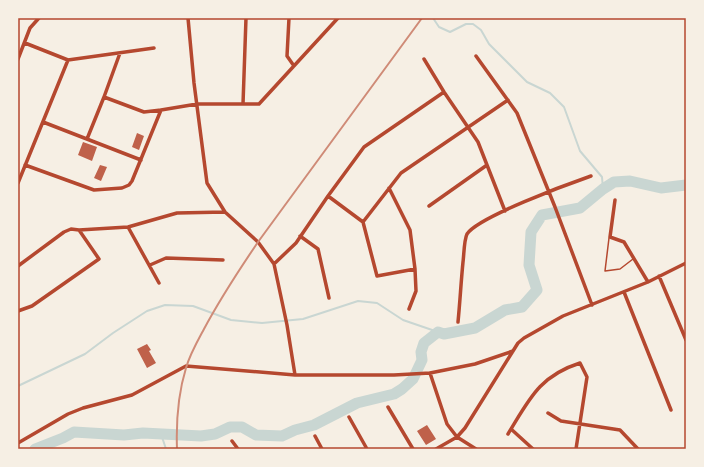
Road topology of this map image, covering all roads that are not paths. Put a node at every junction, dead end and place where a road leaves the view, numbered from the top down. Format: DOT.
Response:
graph roads {
  1 [pos="39,18"];
  2 [pos="188,18"];
  3 [pos="246,18"];
  4 [pos="289,18"];
  5 [pos="338,18"];
  6 [pos="24,43"];
  7 [pos="154,48"];
  8 [pos="120,53"];
  9 [pos="476,56"];
  10 [pos="424,58"];
  11 [pos="18,59"];
  12 [pos="68,60"];
  13 [pos="294,66"];
  14 [pos="444,92"];
  15 [pos="104,96"];
  16 [pos="508,100"];
  17 [pos="197,104"];
  18 [pos="243,104"];
  19 [pos="161,110"];
  20 [pos="43,122"];
  21 [pos="468,127"];
  22 [pos="87,139"];
  23 [pos="141,160"];
  24 [pos="25,165"];
  25 [pos="487,165"];
  26 [pos="591,176"];
  27 [pos="18,183"];
  28 [pos="389,188"];
  29 [pos="549,192"];
  30 [pos="328,196"];
  31 [pos="615,200"];
  32 [pos="429,206"];
  33 [pos="505,211"];
  34 [pos="225,212"];
  35 [pos="363,222"];
  36 [pos="128,227"];
  37 [pos="79,230"];
  38 [pos="300,236"];
  39 [pos="610,237"];
  40 [pos="633,259"];
  41 [pos="222,260"];
  42 [pos="686,263"];
  43 [pos="150,264"];
  44 [pos="274,264"];
  45 [pos="18,266"];
  46 [pos="415,269"];
  47 [pos="659,276"];
  48 [pos="648,282"];
  49 [pos="159,283"];
  50 [pos="624,292"];
  51 [pos="329,298"];
  52 [pos="592,305"];
  53 [pos="409,309"];
  54 [pos="18,311"];
  55 [pos="458,322"];
  56 [pos="686,340"];
  57 [pos="513,351"];
  58 [pos="430,373"];
  59 [pos="295,375"];
  60 [pos="388,407"];
  61 [pos="671,410"];
  62 [pos="548,412"];
  63 [pos="349,417"];
  64 [pos="580,424"];
  65 [pos="511,429"];
  66 [pos="508,434"];
  67 [pos="315,436"];
  68 [pos="457,437"];
  69 [pos="232,441"];
  70 [pos="18,443"];
  71 [pos="238,449"];
  72 [pos="322,449"];
  73 [pos="367,449"];
  74 [pos="413,449"];
  75 [pos="436,449"];
  76 [pos="476,449"];
  77 [pos="533,449"];
  78 [pos="576,449"];
  79 [pos="638,449"];
  1 -- 6 [label="street"];
  2 -- 17 [label="street"];
  3 -- 18 [label="street"];
  4 -- 13 [label="street"];
  5 -- 13 [label="street"];
  6 -- 11 [label="street"];
  6 -- 12 [label="street"];
  7 -- 8 [label="street"];
  8 -- 12 [label="street"];
  8 -- 15 [label="street"];
  9 -- 16 [label="street"];
  10 -- 14 [label="street"];
  12 -- 20 [label="street"];
  13 -- 18 [label="street"];
  14 -- 21 [label="street"];
  14 -- 30 [label="street"];
  15 -- 19 [label="street"];
  15 -- 22 [label="street"];
  16 -- 21 [label="street"];
  16 -- 29 [label="street"];
  17 -- 18 [label="street"];
  17 -- 19 [label="street"];
  17 -- 34 [label="street"];
  19 -- 23 [label="street"];
  20 -- 22 [label="street"];
  20 -- 24 [label="street"];
  21 -- 25 [label="street"];
  21 -- 28 [label="street"];
  22 -- 23 [label="street"];
  23 -- 24 [label="street"];
  24 -- 27 [label="street"];
  25 -- 32 [label="street"];
  25 -- 33 [label="street"];
  26 -- 29 [label="street"];
  28 -- 35 [label="street"];
  28 -- 46 [label="street"];
  29 -- 33 [label="street"];
  29 -- 52 [label="street"];
  30 -- 35 [label="street"];
  30 -- 38 [label="street"];
  31 -- 39 [label="street"];
  33 -- 55 [label="street"];
  34 -- 36 [label="street"];
  34 -- 44 [label="street"];
  35 -- 46 [label="street"];
  36 -- 37 [label="street"];
  36 -- 43 [label="street"];
  37 -- 45 [label="street"];
  37 -- 54 [label="street"];
  38 -- 44 [label="street"];
  38 -- 51 [label="street"];
  39 -- 40 [label="street"];
  39 -- 40 [label="lane"];
  40 -- 48 [label="street"];
  41 -- 43 [label="street"];
  42 -- 47 [label="street"];
  43 -- 49 [label="street"];
  44 -- 59 [label="street"];
  46 -- 53 [label="street"];
  47 -- 48 [label="street"];
  47 -- 56 [label="street"];
  48 -- 50 [label="street"];
  50 -- 52 [label="street"];
  50 -- 61 [label="street"];
  52 -- 57 [label="street"];
  57 -- 58 [label="street"];
  57 -- 68 [label="street"];
  58 -- 59 [label="street"];
  58 -- 68 [label="street"];
  59 -- 70 [label="street"];
  60 -- 74 [label="street"];
  62 -- 64 [label="street"];
  63 -- 73 [label="street"];
  64 -- 65 [label="street"];
  64 -- 78 [label="street"];
  64 -- 79 [label="street"];
  65 -- 66 [label="street"];
  65 -- 77 [label="street"];
  67 -- 72 [label="street"];
  68 -- 75 [label="street"];
  68 -- 76 [label="street"];
  69 -- 71 [label="street"];
}
